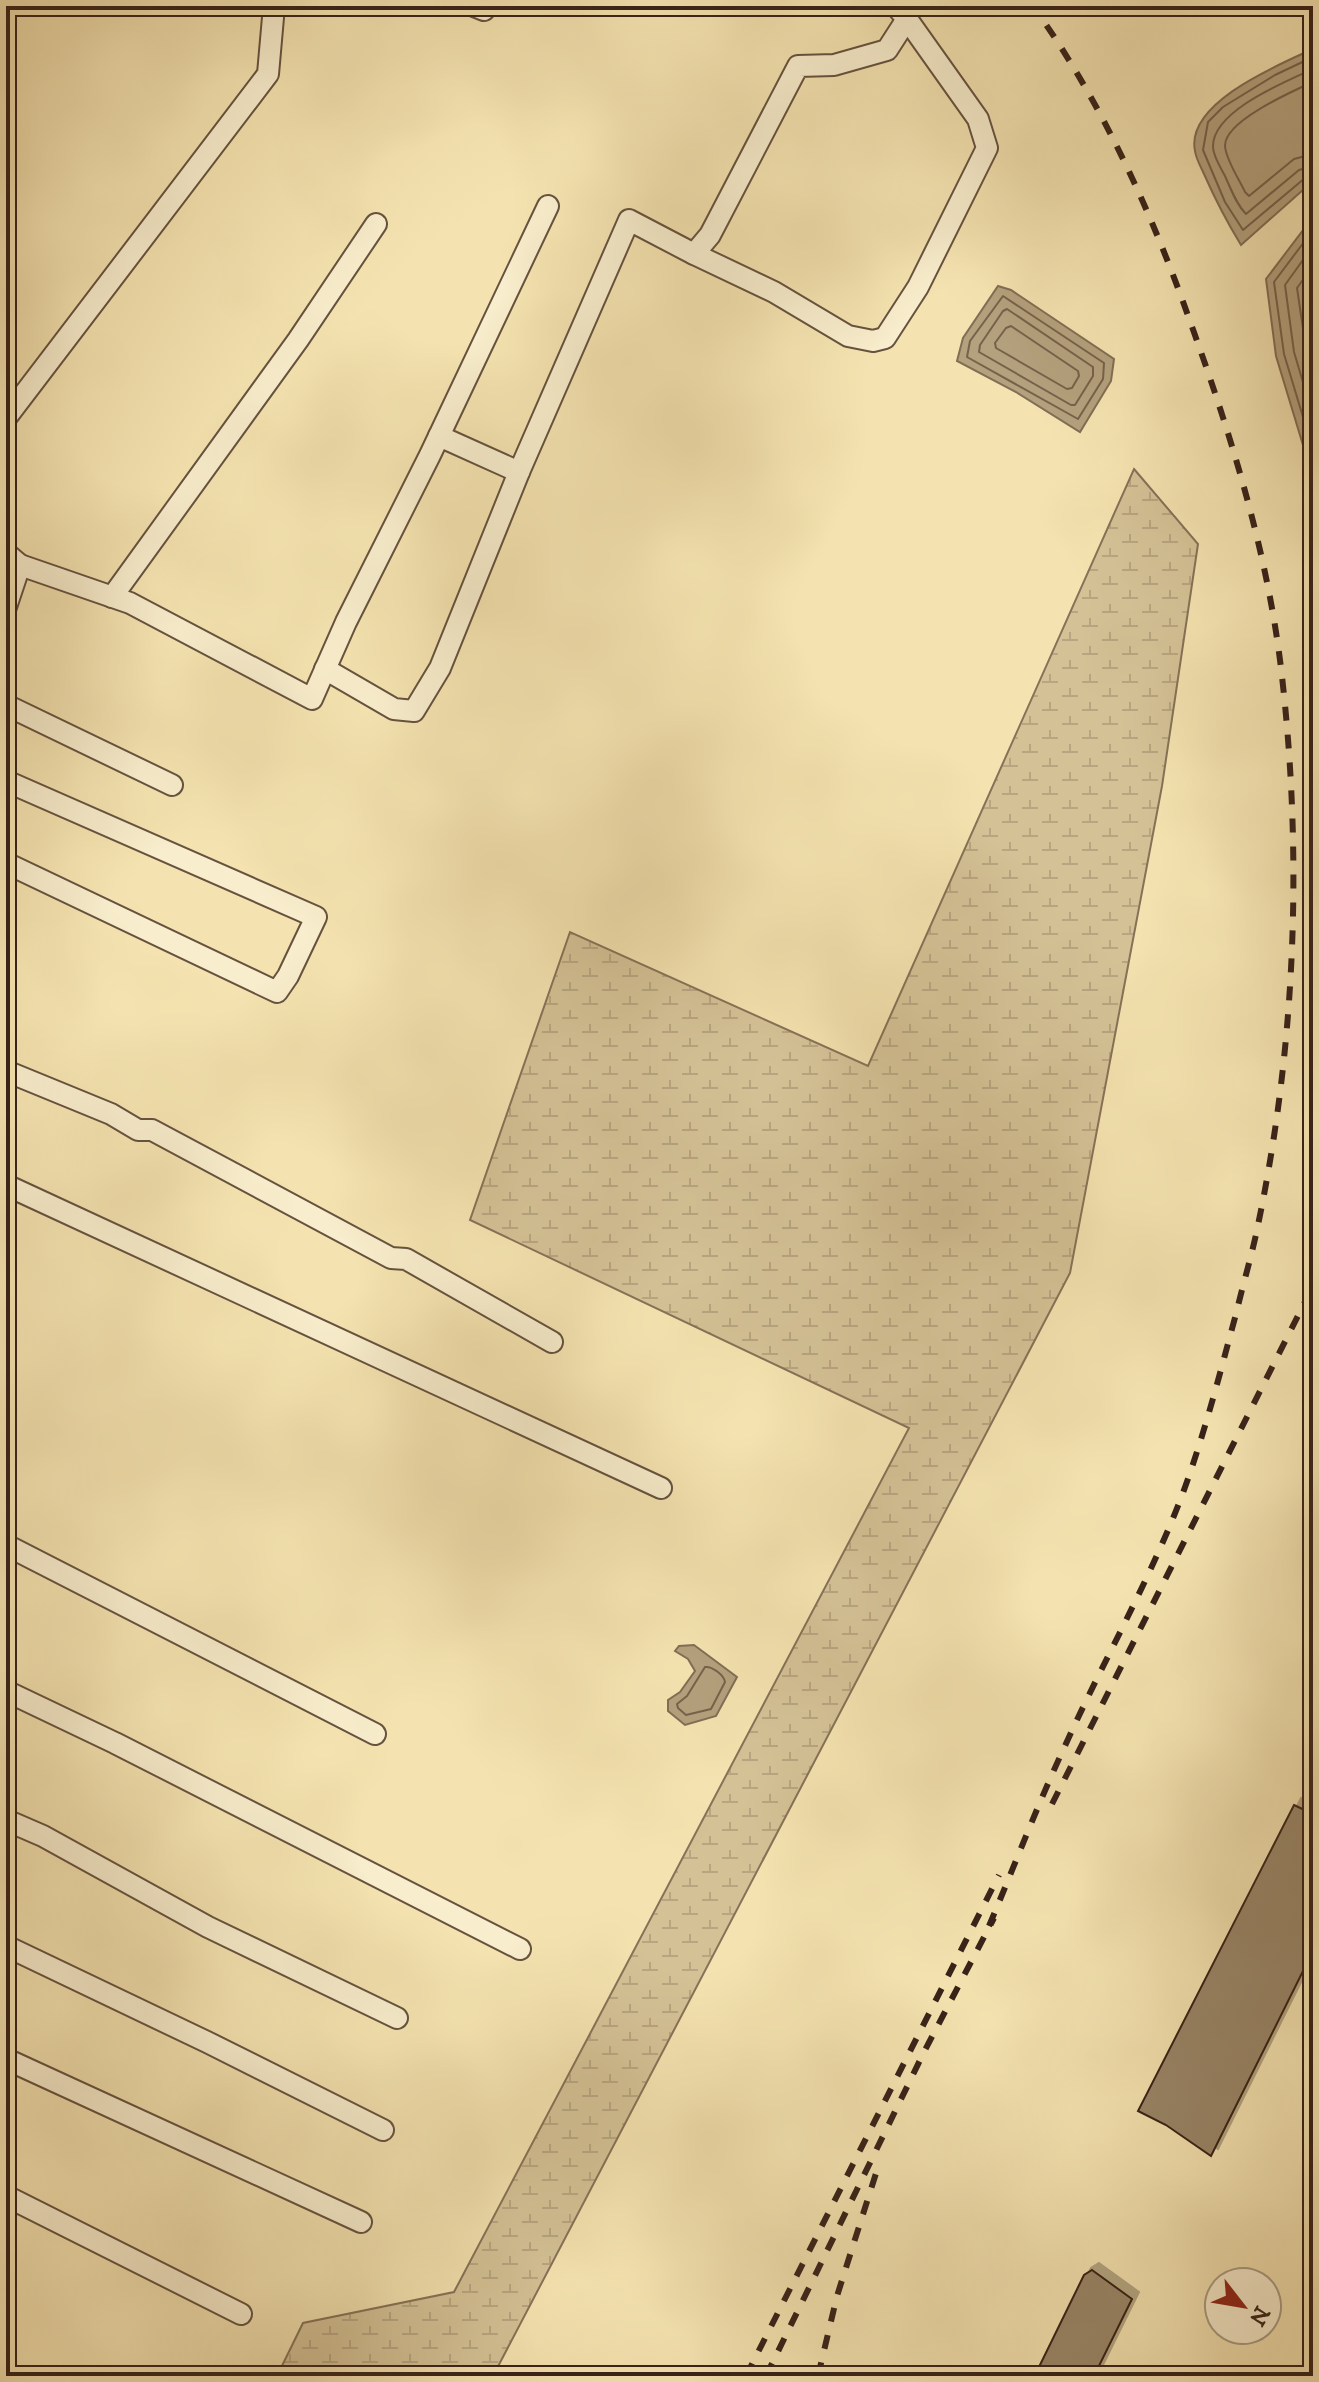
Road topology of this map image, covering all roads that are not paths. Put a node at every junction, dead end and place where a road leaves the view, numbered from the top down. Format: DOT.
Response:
graph roads {
  1 [pos="274,6"];
  2 [pos="902,12"];
  3 [pos="548,206"];
  4 [pos="376,224"];
  5 [pos="694,254"];
  6 [pos="6,418"];
  7 [pos="439,436"];
  8 [pos="519,472"];
  9 [pos="13,559"];
  10 [pos="112,597"];
  11 [pos="6,607"];
  12 [pos="325,669"];
  13 [pos="6,705"];
  14 [pos="6,781"];
  15 [pos="172,785"];
  16 [pos="6,863"];
  17 [pos="6,1071"];
  18 [pos="6,1185"];
  19 [pos="552,1342"];
  20 [pos="661,1488"];
  21 [pos="6,1545"];
  22 [pos="6,1691"];
  23 [pos="375,1734"];
  24 [pos="6,1820"];
  25 [pos="6,1946"];
  26 [pos="520,1949"];
  27 [pos="397,2018"];
  28 [pos="6,2059"];
  29 [pos="383,2130"];
  30 [pos="6,2196"];
  31 [pos="361,2222"];
  32 [pos="241,2314"];
  1 -- 6 [label="street"];
  2 -- 5 [label="street"];
  2 -- 5 [label="street"];
  3 -- 7 [label="street"];
  4 -- 10 [label="street"];
  5 -- 8 [label="street"];
  7 -- 8 [label="street"];
  7 -- 12 [label="street"];
  8 -- 12 [label="street"];
  9 -- 10 [label="street"];
  9 -- 11 [label="street"];
  10 -- 12 [label="street"];
  13 -- 15 [label="street"];
  14 -- 16 [label="street"];
  17 -- 19 [label="street"];
  18 -- 20 [label="street"];
  21 -- 23 [label="street"];
  22 -- 26 [label="street"];
  24 -- 27 [label="street"];
  25 -- 29 [label="street"];
  28 -- 31 [label="street"];
  30 -- 32 [label="street"];
}
